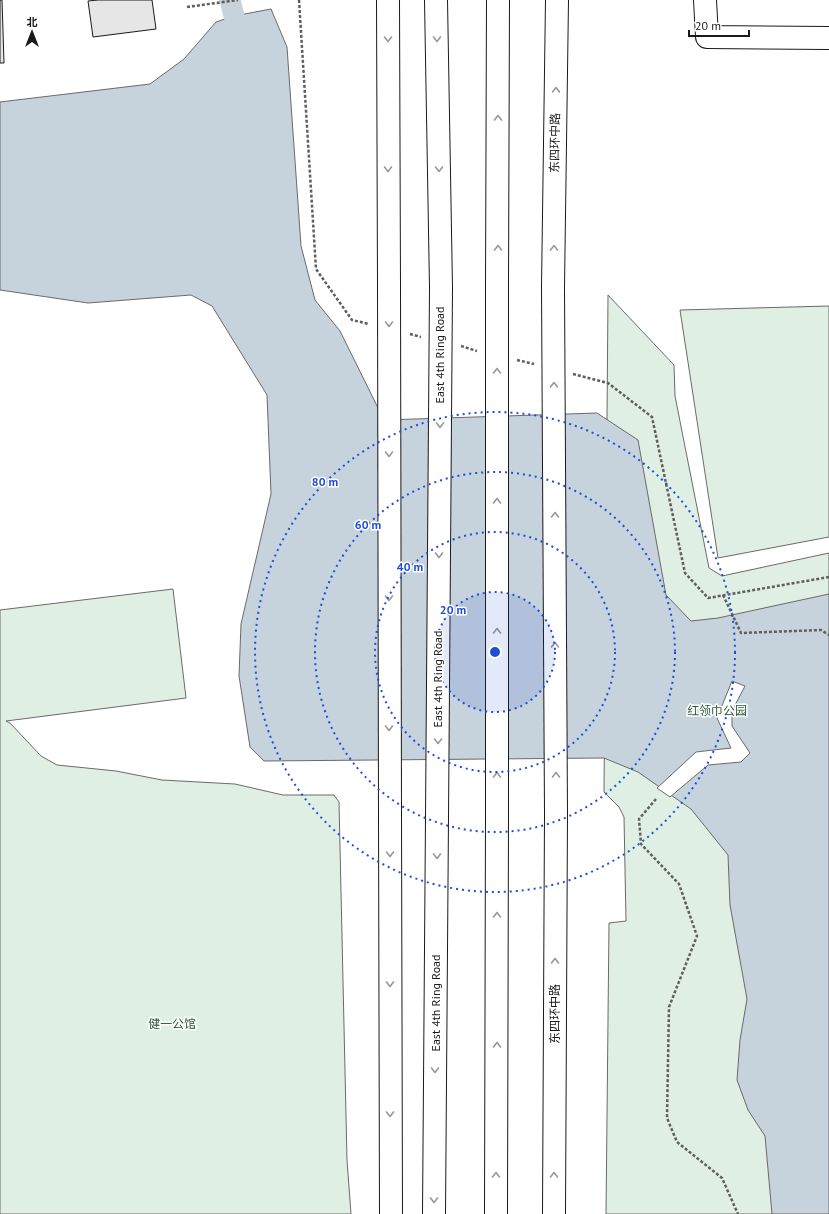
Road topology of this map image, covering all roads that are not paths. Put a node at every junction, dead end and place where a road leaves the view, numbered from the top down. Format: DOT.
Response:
graph roads {
  1 [pos="388,0"];
  2 [pos="436,0"];
  3 [pos="498,0"];
  4 [pos="556,0"];
  5 [pos="705,0"];
  6 [pos="829,38"];
  7 [pos="390,1214"];
  8 [pos="434,1214"];
  9 [pos="496,1214"];
  10 [pos="554,1214"];
  1 -- 7 [label="main road, one-way, bridge"];
  2 -- 8 [label="main road, East 4th Ring Road, one-way, bridge"];
  9 -- 3 [label="main road, one-way, bridge"];
  10 -- 4 [label="main road, 东四环中路, one-way, bridge"];
  5 -- 6 [label="main road"];
}
